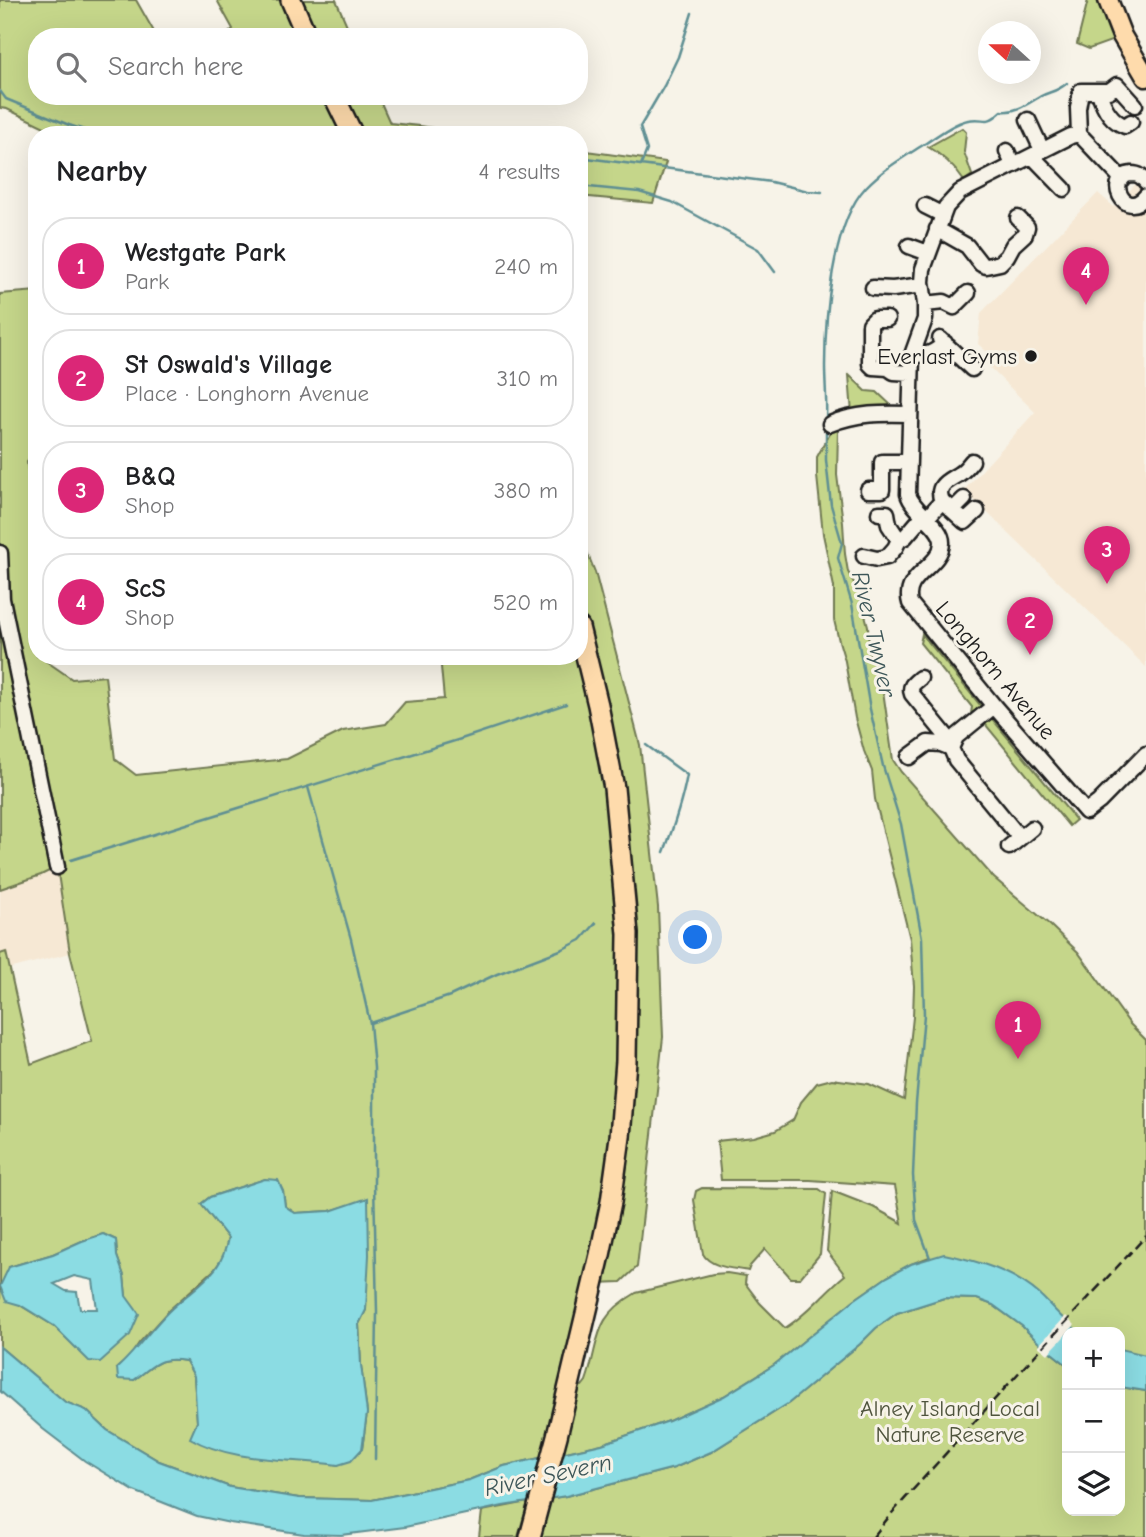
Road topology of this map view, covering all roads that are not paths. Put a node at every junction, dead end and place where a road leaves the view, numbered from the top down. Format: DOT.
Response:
graph roads {
  1 [pos="291,0"];
  2 [pos="1108,0"];
  3 [pos="1120,0"];
  4 [pos="303,28"];
  5 [pos="1146,56"];
  6 [pos="1146,77"];
  7 [pos="1099,92"];
  8 [pos="338,105"];
  9 [pos="1135,105"];
  10 [pos="1028,120"];
  11 [pos="1131,121"];
  12 [pos="349,126"];
  13 [pos="1079,134"];
  14 [pos="1007,151"];
  15 [pos="1037,153"];
  16 [pos="1013,165"];
  17 [pos="1144,175"];
  18 [pos="1122,178"];
  19 [pos="1064,189"];
  20 [pos="1146,196"];
  21 [pos="925,206"];
  22 [pos="943,215"];
  23 [pos="1018,218"];
  24 [pos="937,229"];
  25 [pos="909,246"];
  26 [pos="928,253"];
  27 [pos="922,285"];
  28 [pos="873,288"];
  29 [pos="968,293"];
  30 [pos="925,304"];
  31 [pos="887,319"];
  32 [pos="912,355"];
  33 [pos="972,369"];
  34 [pos="911,373"];
  35 [pos="910,414"];
  36 [pos="830,424"];
  37 [pos="972,461"];
  38 [pos="909,463"];
  39 [pos="868,490"];
  40 [pos="964,499"];
  41 [pos="947,505"];
  42 [pos="977,511"];
  43 [pos="879,513"];
  44 [pos="925,517"];
  45 [pos="899,540"];
  46 [pos="0,554"];
  47 [pos="864,556"];
  48 [pos="588,664"];
  49 [pos="920,678"];
  50 [pos="994,706"];
  51 [pos="952,745"];
  52 [pos="1146,754"];
  53 [pos="909,757"];
  54 [pos="1020,838"];
  55 [pos="57,867"];
  56 [pos="530,1537"];
  1 -- 4 [label="highway"];
  2 -- 6 [label="main road"];
  3 -- 5 [label="main road"];
  7 -- 9 [label="street"];
  7 -- 11 [label="street"];
  7 -- 13 [label="street"];
  8 -- 12 [label="highway"];
  10 -- 15 [label="street"];
  13 -- 15 [label="street, Longhorn Avenue"];
  13 -- 18 [label="street"];
  14 -- 16 [label="street"];
  15 -- 16 [label="street, Longhorn Avenue"];
  15 -- 19 [label="street"];
  16 -- 22 [label="street, Longhorn Avenue"];
  17 -- 18 [label="street"];
  18 -- 20 [label="street"];
  21 -- 22 [label="street"];
  22 -- 24 [label="street, Longhorn Avenue"];
  23 -- 24 [label="street"];
  24 -- 26 [label="street, Longhorn Avenue"];
  25 -- 26 [label="street"];
  26 -- 27 [label="street, Longhorn Avenue"];
  27 -- 28 [label="street"];
  27 -- 30 [label="street, Longhorn Avenue"];
  29 -- 30 [label="street"];
  30 -- 32 [label="street, Longhorn Avenue"];
  31 -- 34 [label="street"];
  32 -- 33 [label="street"];
  32 -- 34 [label="street, Longhorn Avenue"];
  34 -- 35 [label="street, Longhorn Avenue"];
  35 -- 36 [label="street"];
  35 -- 38 [label="street, Longhorn Avenue"];
  37 -- 41 [label="street"];
  38 -- 39 [label="street"];
  38 -- 44 [label="street, Longhorn Avenue"];
  40 -- 41 [label="street"];
  41 -- 42 [label="street"];
  41 -- 44 [label="street"];
  43 -- 45 [label="street"];
  44 -- 45 [label="street"];
  44 -- 50 [label="street, Longhorn Avenue"];
  45 -- 47 [label="street"];
  46 -- 55 [label="street"];
  48 -- 56 [label="highway"];
  49 -- 51 [label="street"];
  50 -- 51 [label="street"];
  50 -- 52 [label="street, Longhorn Avenue"];
  51 -- 53 [label="street"];
  51 -- 54 [label="street"];
}
